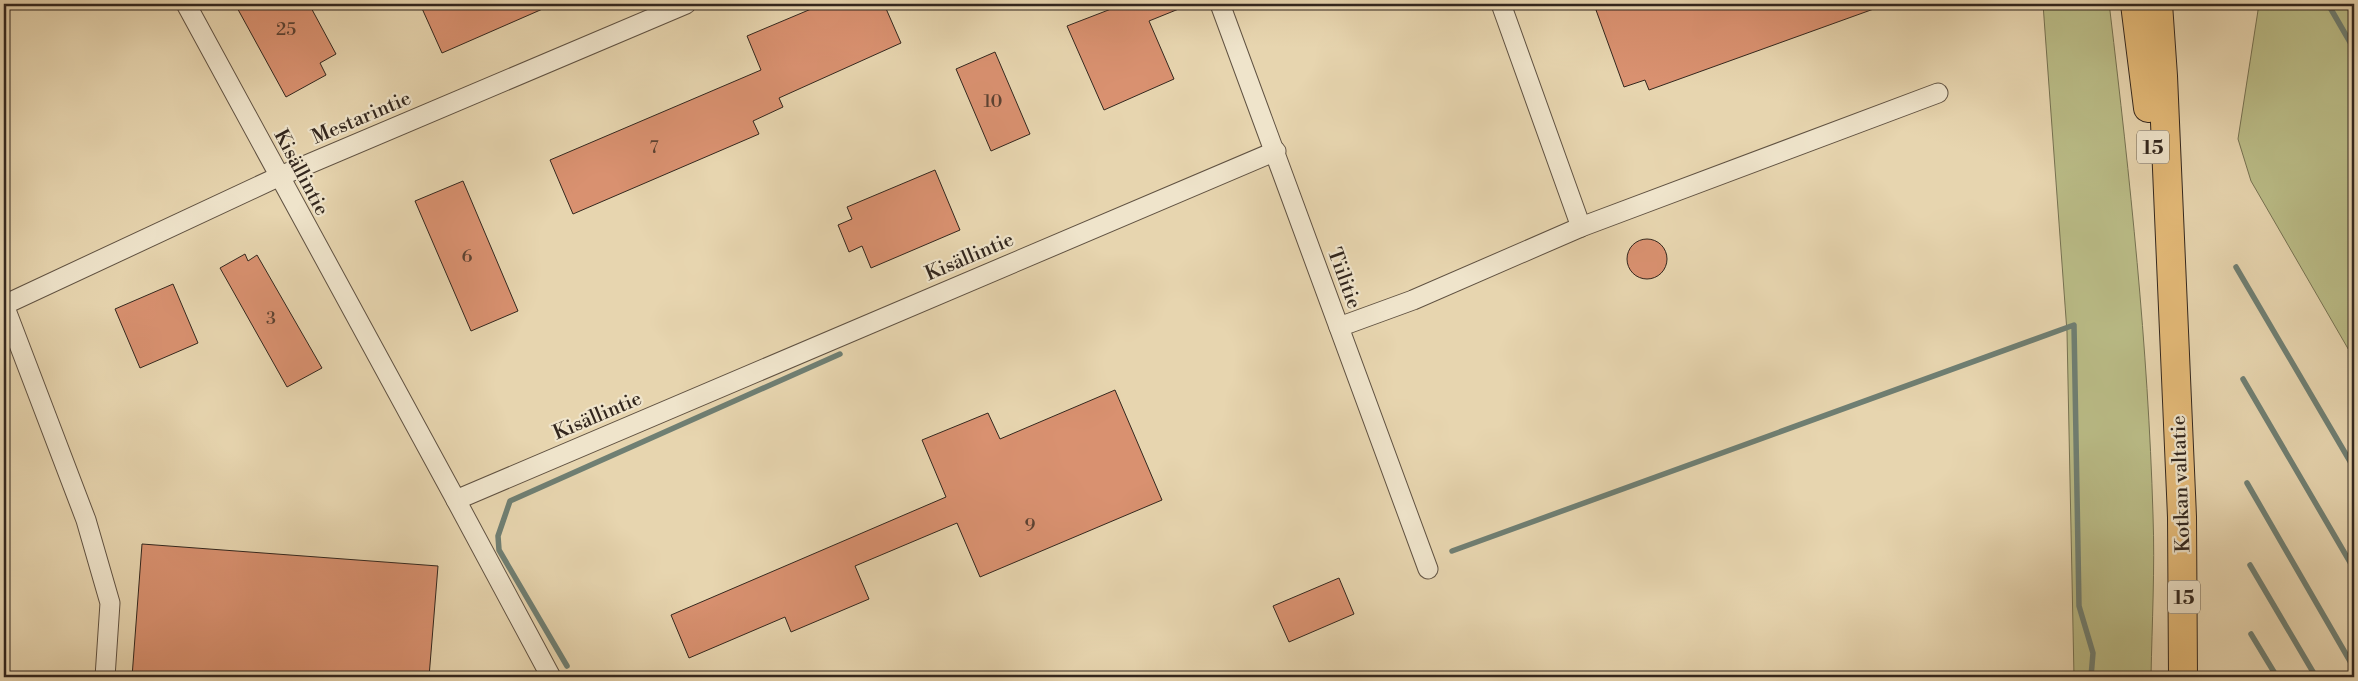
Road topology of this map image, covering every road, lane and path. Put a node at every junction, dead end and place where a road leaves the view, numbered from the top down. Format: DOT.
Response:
graph roads {
  1 [pos="186,4"];
  2 [pos="686,4"];
  3 [pos="1220,4"];
  4 [pos="1501,4"];
  5 [pos="2135,4"];
  6 [pos="2158,4"];
  7 [pos="1938,93"];
  8 [pos="1276,151"];
  9 [pos="278,177"];
  10 [pos="1581,228"];
  11 [pos="2171,290"];
  12 [pos="4,305"];
  13 [pos="1339,327"];
  14 [pos="456,500"];
  15 [pos="1428,568"];
  16 [pos="105,677"];
  17 [pos="551,677"];
  18 [pos="2183,677"];
  1 -- 9 [label="street, Kisällintie"];
  2 -- 9 [label="street, Mestarintie"];
  3 -- 8 [label="street, Tiilitie"];
  4 -- 10 [label="street"];
  5 -- 11 [label="highway, Kotkan valtatie / 15"];
  6 -- 11 [label="highway, Kotkan valtatie / 15"];
  7 -- 10 [label="street"];
  8 -- 13 [label="street, Tiilitie"];
  8 -- 14 [label="street, Kisällintie"];
  9 -- 12 [label="street, Mestarintie"];
  9 -- 14 [label="street, Kisällintie"];
  10 -- 13 [label="street"];
  11 -- 18 [label="highway, Kotkan valtatie / 15"];
  12 -- 16 [label="street"];
  13 -- 15 [label="street, Tiilitie"];
  14 -- 17 [label="street"];
}
